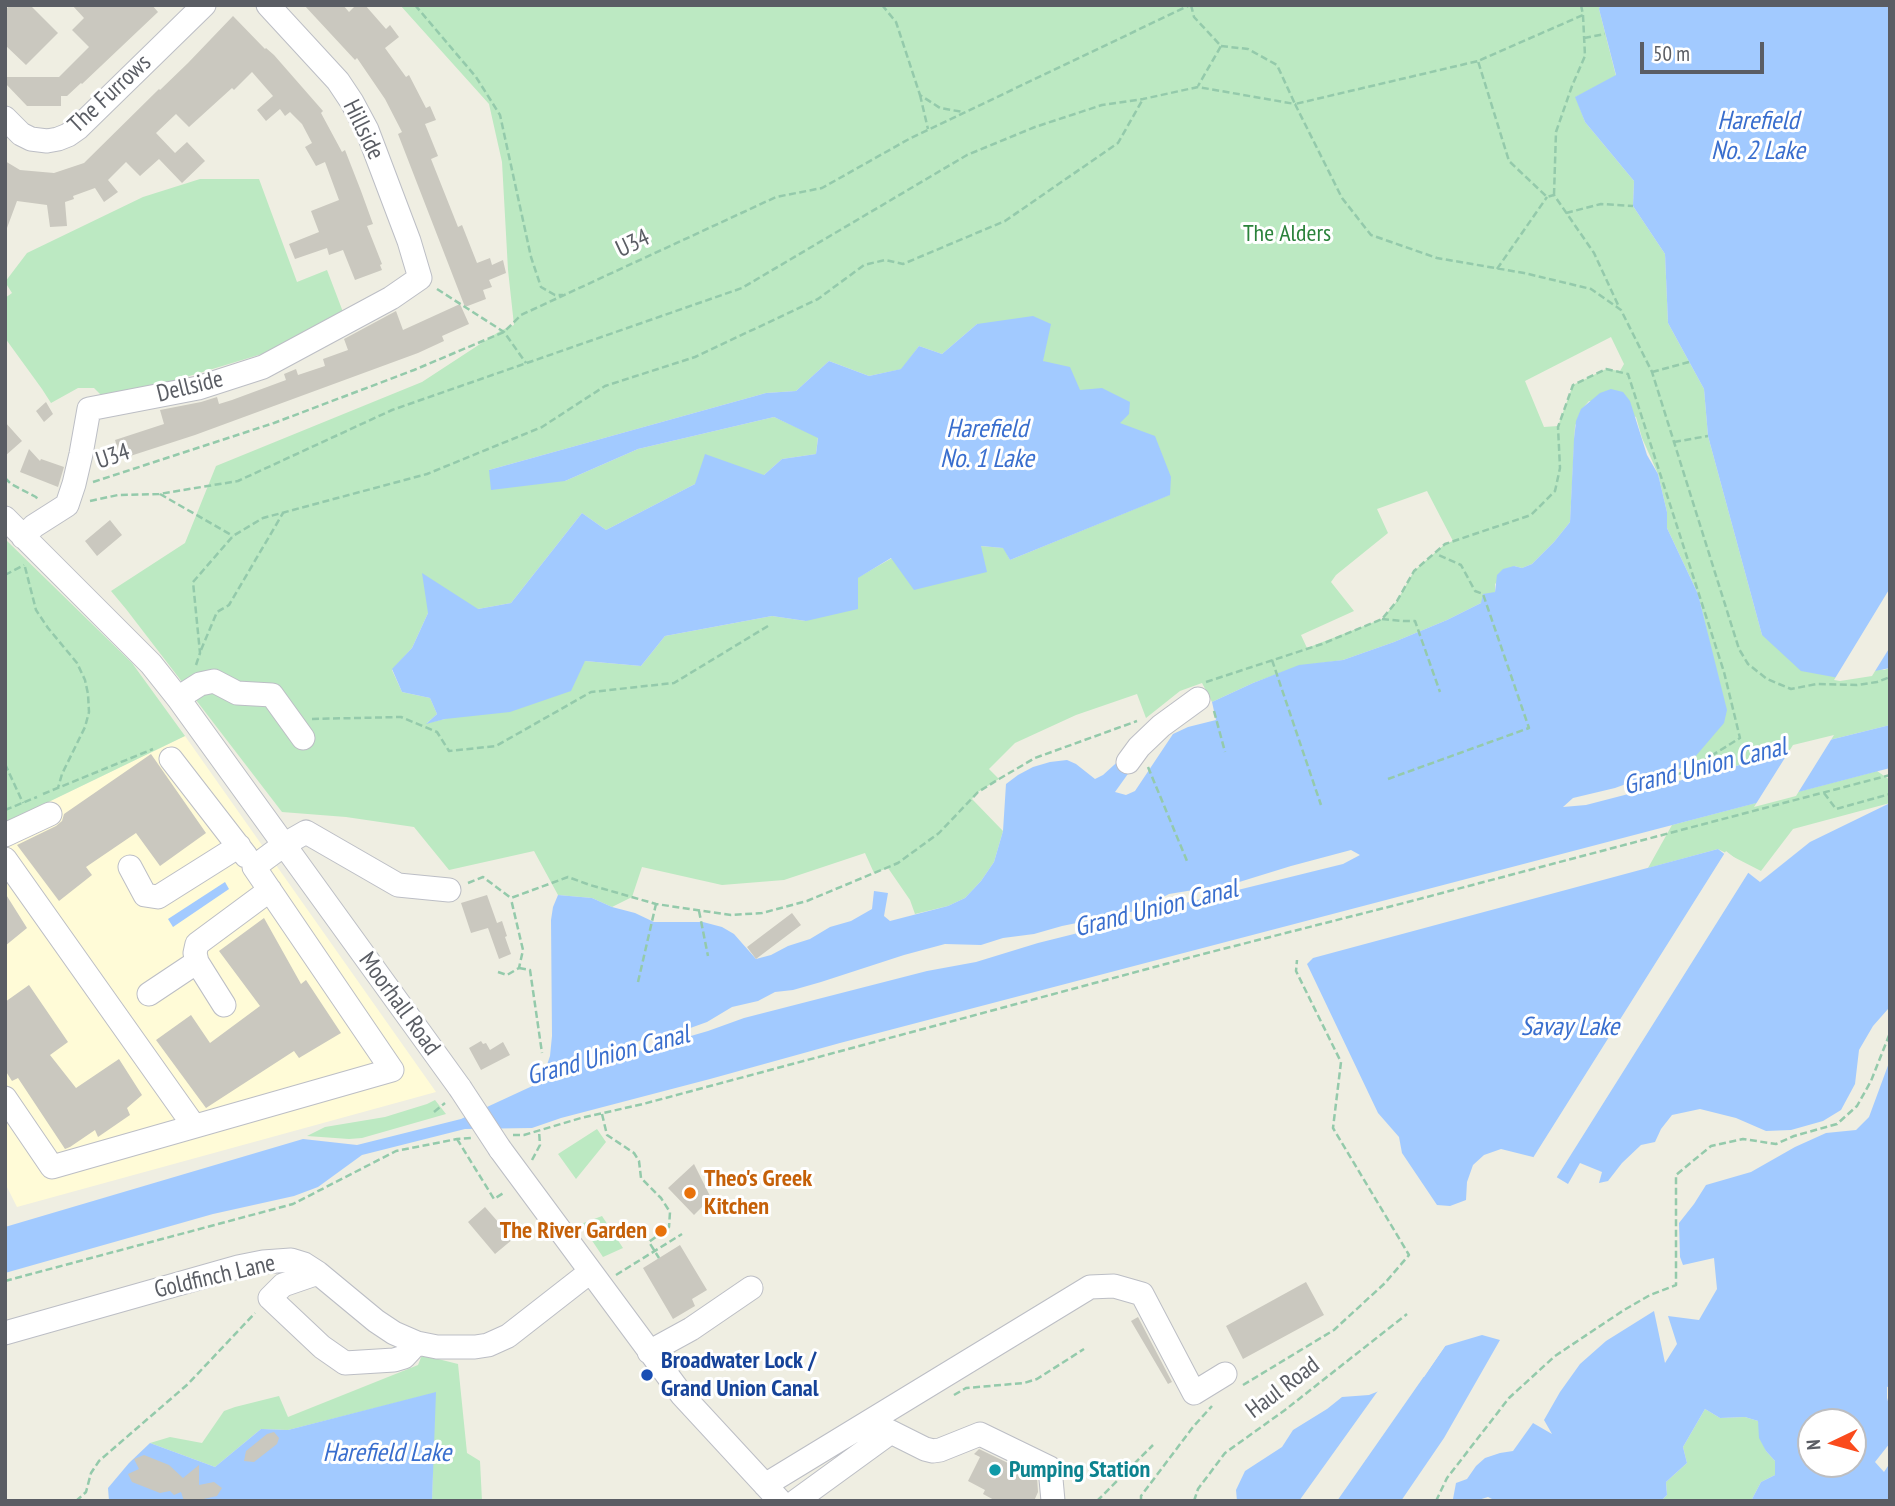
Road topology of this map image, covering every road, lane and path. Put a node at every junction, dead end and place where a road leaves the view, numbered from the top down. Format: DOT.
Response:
graph roads {
  1 [pos="204,5"];
  2 [pos="268,5"];
  3 [pos="415,5"];
  4 [pos="882,5"];
  5 [pos="1191,5"];
  6 [pos="1581,5"];
  7 [pos="1583,15"];
  8 [pos="1605,34"];
  9 [pos="1584,38"];
  10 [pos="1221,46"];
  11 [pos="1478,61"];
  12 [pos="1198,87"];
  13 [pos="920,95"];
  14 [pos="1143,100"];
  15 [pos="1295,104"];
  16 [pos="964,112"];
  17 [pos="5,118"];
  18 [pos="928,130"];
  19 [pos="1554,195"];
  20 [pos="1547,197"];
  21 [pos="1633,206"];
  22 [pos="1566,213"];
  23 [pos="1497,269"];
  24 [pos="427,283"];
  25 [pos="564,295"];
  26 [pos="1621,310"];
  27 [pos="504,332"];
  28 [pos="1689,362"];
  29 [pos="526,363"];
  30 [pos="1652,372"];
  31 [pos="1708,436"];
  32 [pos="1674,442"];
  33 [pos="5,478"];
  34 [pos="85,485"];
  35 [pos="159,494"];
  36 [pos="67,505"];
  37 [pos="43,507"];
  38 [pos="283,511"];
  39 [pos="5,518"];
  40 [pos="233,536"];
  41 [pos="26,548"];
  42 [pos="1435,553"];
  43 [pos="25,564"];
  44 [pos="5,575"];
  45 [pos="1382,619"];
  46 [pos="768,626"];
  47 [pos="200,653"];
  48 [pos="1272,660"];
  49 [pos="1890,677"];
  50 [pos="1200,691"];
  51 [pos="1440,692"];
  52 [pos="182,694"];
  53 [pos="285,713"];
  54 [pos="1146,718"];
  55 [pos="1216,720"];
  56 [pos="303,738"];
  57 [pos="1225,752"];
  58 [pos="165,753"];
  59 [pos="5,764"];
  60 [pos="1138,766"];
  61 [pos="1890,775"];
  62 [pos="1388,779"];
  63 [pos="1654,781"];
  64 [pos="58,788"];
  65 [pos="1824,793"];
  66 [pos="1890,794"];
  67 [pos="23,803"];
  68 [pos="1321,805"];
  69 [pos="5,810"];
  70 [pos="50,814"];
  71 [pos="5,835"];
  72 [pos="285,844"];
  73 [pos="239,846"];
  74 [pos="5,859"];
  75 [pos="1187,861"];
  76 [pos="130,867"];
  77 [pos="254,867"];
  78 [pos="270,890"];
  79 [pos="449,890"];
  80 [pos="511,898"];
  81 [pos="656,904"];
  82 [pos="699,910"];
  83 [pos="708,956"];
  84 [pos="1297,960"];
  85 [pos="197,962"];
  86 [pos="519,968"];
  87 [pos="498,972"];
  88 [pos="638,982"];
  89 [pos="149,994"];
  90 [pos="224,1005"];
  91 [pos="1890,1033"];
  92 [pos="542,1054"];
  93 [pos="454,1094"];
  94 [pos="5,1098"];
  95 [pos="434,1112"];
  96 [pos="602,1113"];
  97 [pos="194,1126"];
  98 [pos="527,1163"];
  99 [pos="512,1187"];
  100 [pos="682,1234"];
  101 [pos="655,1251"];
  102 [pos="659,1258"];
  103 [pos="318,1273"];
  104 [pos="600,1275"];
  105 [pos="5,1281"];
  106 [pos="751,1288"];
  107 [pos="270,1298"];
  108 [pos="1407,1314"];
  109 [pos="5,1334"];
  110 [pos="416,1343"];
  111 [pos="1084,1349"];
  112 [pos="649,1352"];
  113 [pos="1233,1380"];
  114 [pos="948,1398"];
  115 [pos="1219,1398"];
  116 [pos="1153,1445"];
  117 [pos="773,1493"];
  118 [pos="76,1501"];
  119 [pos="796,1501"];
  120 [pos="1053,1501"];
  121 [pos="1097,1501"];
  122 [pos="1140,1501"];
  123 [pos="1194,1501"];
  124 [pos="1436,1501"];
  1 -- 17 [label="street, The Furrows"];
  2 -- 24 [label="street, Hillside"];
  3 -- 25 [label="path"];
  4 -- 13 [label="path"];
  5 -- 10 [label="path"];
  5 -- 16 [label="path, U34"];
  6 -- 7 [label="path"];
  7 -- 9 [label="path"];
  7 -- 11 [label="path"];
  8 -- 9 [label="path"];
  9 -- 19 [label="path"];
  10 -- 12 [label="path"];
  10 -- 15 [label="path"];
  11 -- 15 [label="path"];
  11 -- 20 [label="path"];
  12 -- 14 [label="path"];
  12 -- 15 [label="path"];
  13 -- 16 [label="path"];
  13 -- 18 [label="path"];
  14 -- 29 [label="path"];
  14 -- 38 [label="path"];
  15 -- 23 [label="path"];
  16 -- 18 [label="path, U34"];
  18 -- 25 [label="path, U34"];
  19 -- 20 [label="path"];
  19 -- 22 [label="path"];
  20 -- 23 [label="path"];
  21 -- 22 [label="path"];
  22 -- 26 [label="path"];
  23 -- 26 [label="path"];
  24 -- 27 [label="path"];
  24 -- 36 [label="street, Dellside"];
  25 -- 27 [label="path, U34"];
  26 -- 30 [label="path"];
  27 -- 29 [label="path"];
  27 -- 34 [label="path, U34"];
  28 -- 30 [label="path"];
  29 -- 35 [label="path"];
  30 -- 32 [label="path"];
  31 -- 32 [label="path"];
  32 -- 49 [label="path"];
  33 -- 37 [label="path"];
  35 -- 36 [label="path"];
  35 -- 40 [label="path"];
  36 -- 41 [label="street"];
  38 -- 40 [label="path"];
  38 -- 47 [label="path"];
  39 -- 41 [label="street, Moorhall Road"];
  40 -- 47 [label="path"];
  41 -- 43 [label="path"];
  41 -- 52 [label="street, Moorhall Road"];
  42 -- 45 [label="path"];
  42 -- 62 [label="path"];
  42 -- 63 [label="path"];
  43 -- 44 [label="path"];
  43 -- 64 [label="path"];
  45 -- 48 [label="path"];
  45 -- 51 [label="path"];
  46 -- 53 [label="path"];
  47 -- 52 [label="path"];
  48 -- 50 [label="path"];
  48 -- 68 [label="path"];
  50 -- 60 [label="street"];
  52 -- 53 [label="street"];
  52 -- 72 [label="street, Moorhall Road"];
  53 -- 56 [label="street"];
  54 -- 82 [label="path"];
  55 -- 57 [label="path"];
  58 -- 64 [label="path"];
  58 -- 73 [label="street"];
  59 -- 67 [label="path"];
  60 -- 75 [label="path"];
  61 -- 65 [label="path"];
  64 -- 67 [label="path"];
  65 -- 66 [label="path"];
  65 -- 96 [label="path"];
  67 -- 69 [label="path"];
  70 -- 71 [label="street"];
  72 -- 77 [label="street"];
  72 -- 79 [label="street"];
  72 -- 93 [label="street, Moorhall Road"];
  73 -- 76 [label="street"];
  73 -- 77 [label="street"];
  74 -- 97 [label="street"];
  77 -- 78 [label="street"];
  78 -- 85 [label="street"];
  78 -- 97 [label="street"];
  79 -- 80 [label="path"];
  80 -- 81 [label="path"];
  80 -- 86 [label="path"];
  81 -- 82 [label="path"];
  81 -- 88 [label="path"];
  82 -- 83 [label="path"];
  84 -- 113 [label="path"];
  85 -- 89 [label="street"];
  85 -- 90 [label="street"];
  86 -- 87 [label="path"];
  86 -- 92 [label="path"];
  91 -- 124 [label="path"];
  93 -- 95 [label="path"];
  93 -- 104 [label="street, Moorhall Road, bridge"];
  94 -- 97 [label="street"];
  96 -- 98 [label="path"];
  96 -- 101 [label="path"];
  99 -- 105 [label="path"];
  100 -- 101 [label="path"];
  101 -- 102 [label="path"];
  101 -- 104 [label="path"];
  103 -- 107 [label="street"];
  103 -- 109 [label="street, Goldfinch Lane"];
  103 -- 110 [label="street, Goldfinch Lane"];
  104 -- 110 [label="street, Goldfinch Lane"];
  104 -- 112 [label="street, Moorhall Road"];
  106 -- 112 [label="street"];
  107 -- 110 [label="street"];
  107 -- 118 [label="path"];
  108 -- 123 [label="path, Haul Road"];
  111 -- 114 [label="path"];
  112 -- 117 [label="street, Moorhall Road"];
  113 -- 117 [label="street"];
  115 -- 122 [label="path"];
  116 -- 121 [label="path"];
  119 -- 120 [label="street"];
}
